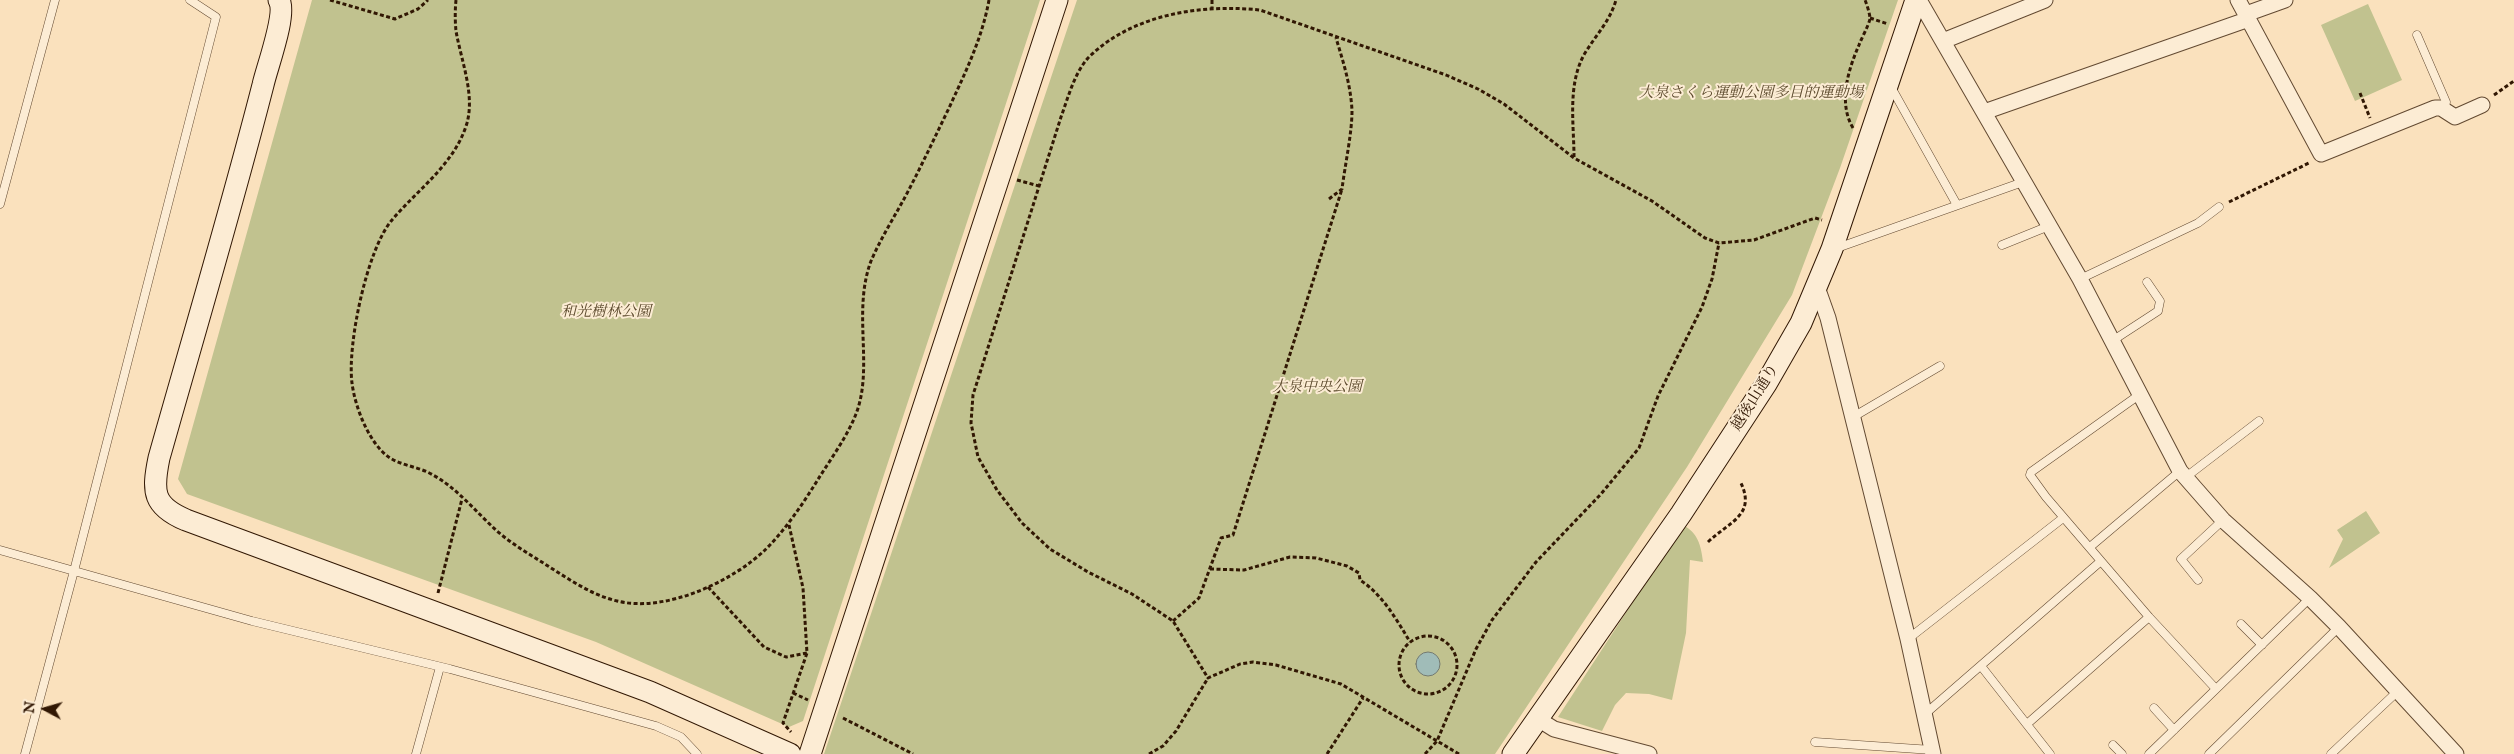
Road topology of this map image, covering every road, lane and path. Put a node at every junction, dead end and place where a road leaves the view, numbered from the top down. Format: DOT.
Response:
graph roads {
  1 [pos="55,0"];
  2 [pos="190,0"];
  3 [pos="279,0"];
  4 [pos="330,0"];
  5 [pos="428,0"];
  6 [pos="456,0"];
  7 [pos="989,0"];
  8 [pos="1057,0"];
  9 [pos="1212,0"];
  10 [pos="1616,0"];
  11 [pos="1865,0"];
  12 [pos="1918,0"];
  13 [pos="2044,0"];
  14 [pos="2238,0"];
  15 [pos="2285,0"];
  16 [pos="1212,8"];
  17 [pos="2247,16"];
  18 [pos="2417,35"];
  19 [pos="1336,37"];
  20 [pos="1943,41"];
  21 [pos="2514,81"];
  22 [pos="1889,84"];
  23 [pos="2360,93"];
  24 [pos="2482,105"];
  25 [pos="2444,110"];
  26 [pos="1984,112"];
  27 [pos="2375,133"];
  28 [pos="1868,147"];
  29 [pos="2321,154"];
  30 [pos="1574,158"];
  31 [pos="2023,182"];
  32 [pos="1342,189"];
  33 [pos="1330,199"];
  34 [pos="0,204"];
  35 [pos="1957,205"];
  36 [pos="2219,207"];
  37 [pos="1840,226"];
  38 [pos="2049,226"];
  39 [pos="1719,243"];
  40 [pos="2002,245"];
  41 [pos="1832,249"];
  42 [pos="2080,279"];
  43 [pos="2147,282"];
  44 [pos="1817,287"];
  45 [pos="2112,341"];
  46 [pos="1940,366"];
  47 [pos="2139,395"];
  48 [pos="1853,417"];
  49 [pos="2259,420"];
  50 [pos="2183,474"];
  51 [pos="1740,481"];
  52 [pos="462,499"];
  53 [pos="2064,518"];
  54 [pos="2224,520"];
  55 [pos="788,524"];
  56 [pos="1708,542"];
  57 [pos="2090,547"];
  58 [pos="0,550"];
  59 [pos="2101,561"];
  60 [pos="1210,569"];
  61 [pos="74,571"];
  62 [pos="2198,580"];
  63 [pos="708,587"];
  64 [pos="2310,598"];
  65 [pos="434,610"];
  66 [pos="2149,617"];
  67 [pos="1173,621"];
  68 [pos="2241,624"];
  69 [pos="2339,627"];
  70 [pos="1908,639"];
  71 [pos="1410,642"];
  72 [pos="2262,645"];
  73 [pos="807,653"];
  74 [pos="1981,666"];
  75 [pos="440,667"];
  76 [pos="1455,675"];
  77 [pos="1208,678"];
  78 [pos="1463,678"];
  79 [pos="2216,689"];
  80 [pos="2398,691"];
  81 [pos="1363,698"];
  82 [pos="826,708"];
  83 [pos="2154,708"];
  84 [pos="1925,714"];
  85 [pos="1538,719"];
  86 [pos="783,723"];
  87 [pos="2027,724"];
  88 [pos="2174,730"];
  89 [pos="1437,741"];
  90 [pos="1815,742"];
  91 [pos="2113,744"];
  92 [pos="1932,752"];
  93 [pos="24,754"];
  94 [pos="416,754"];
  95 [pos="696,754"];
  96 [pos="790,754"];
  97 [pos="810,754"];
  98 [pos="913,754"];
  99 [pos="1150,754"];
  100 [pos="1327,754"];
  101 [pos="1425,754"];
  102 [pos="1459,754"];
  103 [pos="1514,754"];
  104 [pos="1649,754"];
  105 [pos="2050,754"];
  106 [pos="2122,754"];
  107 [pos="2149,754"];
  108 [pos="2209,754"];
  109 [pos="2331,754"];
  110 [pos="2456,754"];
  1 -- 34 [label="lane"];
  2 -- 61 [label="lane"];
  3 -- 65 [label="street"];
  4 -- 5 [label="path"];
  6 -- 52 [label="path"];
  7 -- 55 [label="path"];
  8 -- 82 [label="street"];
  9 -- 16 [label="path"];
  10 -- 30 [label="path"];
  11 -- 28 [label="path"];
  12 -- 20 [label="street"];
  12 -- 22 [label="street, 越後山通り"];
  13 -- 20 [label="street"];
  14 -- 17 [label="street"];
  15 -- 17 [label="street"];
  16 -- 19 [label="path"];
  16 -- 67 [label="path"];
  17 -- 26 [label="street"];
  17 -- 29 [label="street"];
  18 -- 25 [label="lane"];
  19 -- 30 [label="path"];
  19 -- 32 [label="path"];
  20 -- 26 [label="street"];
  21 -- 24 [label="path"];
  22 -- 28 [label="street, 越後山通り"];
  22 -- 35 [label="lane"];
  23 -- 27 [label="path"];
  24 -- 25 [label="street"];
  25 -- 27 [label="street"];
  26 -- 31 [label="street"];
  27 -- 29 [label="street"];
  28 -- 37 [label="street, 越後山通り"];
  29 -- 36 [label="path"];
  30 -- 39 [label="path"];
  31 -- 35 [label="lane"];
  31 -- 38 [label="street"];
  32 -- 33 [label="path"];
  32 -- 60 [label="path"];
  35 -- 41 [label="lane"];
  36 -- 42 [label="lane"];
  37 -- 39 [label="path"];
  37 -- 41 [label="street, 越後山通り"];
  38 -- 40 [label="lane"];
  38 -- 42 [label="street"];
  39 -- 78 [label="path"];
  41 -- 44 [label="street, 越後山通り"];
  42 -- 45 [label="street"];
  43 -- 45 [label="lane"];
  44 -- 48 [label="street"];
  44 -- 85 [label="street, 越後山通り"];
  45 -- 47 [label="street"];
  46 -- 48 [label="lane"];
  47 -- 50 [label="street"];
  47 -- 53 [label="lane"];
  48 -- 70 [label="street"];
  49 -- 50 [label="lane"];
  50 -- 54 [label="street"];
  50 -- 57 [label="lane"];
  51 -- 56 [label="path"];
  52 -- 63 [label="path"];
  52 -- 65 [label="path"];
  53 -- 57 [label="lane"];
  53 -- 70 [label="lane"];
  54 -- 62 [label="lane"];
  54 -- 64 [label="street"];
  55 -- 63 [label="path"];
  55 -- 73 [label="path"];
  57 -- 59 [label="lane"];
  58 -- 61 [label="lane"];
  59 -- 66 [label="lane"];
  59 -- 74 [label="lane"];
  60 -- 67 [label="path"];
  60 -- 71 [label="path"];
  61 -- 75 [label="lane"];
  61 -- 93 [label="lane"];
  63 -- 73 [label="path"];
  64 -- 69 [label="street"];
  64 -- 72 [label="lane"];
  65 -- 96 [label="street"];
  66 -- 79 [label="lane"];
  66 -- 87 [label="lane"];
  67 -- 77 [label="path"];
  68 -- 72 [label="lane"];
  69 -- 80 [label="street"];
  69 -- 108 [label="lane"];
  70 -- 84 [label="street"];
  71 -- 76 [label="path"];
  71 -- 76 [label="path"];
  72 -- 79 [label="lane"];
  73 -- 86 [label="path"];
  74 -- 84 [label="lane"];
  74 -- 87 [label="lane"];
  75 -- 94 [label="lane"];
  75 -- 95 [label="lane"];
  76 -- 78 [label="path"];
  77 -- 81 [label="path"];
  77 -- 99 [label="path"];
  78 -- 89 [label="path"];
  79 -- 88 [label="lane"];
  80 -- 109 [label="lane"];
  80 -- 110 [label="street"];
  81 -- 89 [label="path"];
  81 -- 100 [label="path"];
  82 -- 97 [label="street"];
  82 -- 98 [label="path"];
  83 -- 88 [label="lane"];
  84 -- 92 [label="street"];
  85 -- 103 [label="street, 越後山通り"];
  85 -- 104 [label="street"];
  87 -- 105 [label="lane"];
  88 -- 107 [label="lane"];
  89 -- 101 [label="path"];
  89 -- 102 [label="path"];
  90 -- 92 [label="lane"];
  91 -- 106 [label="lane"];
}
